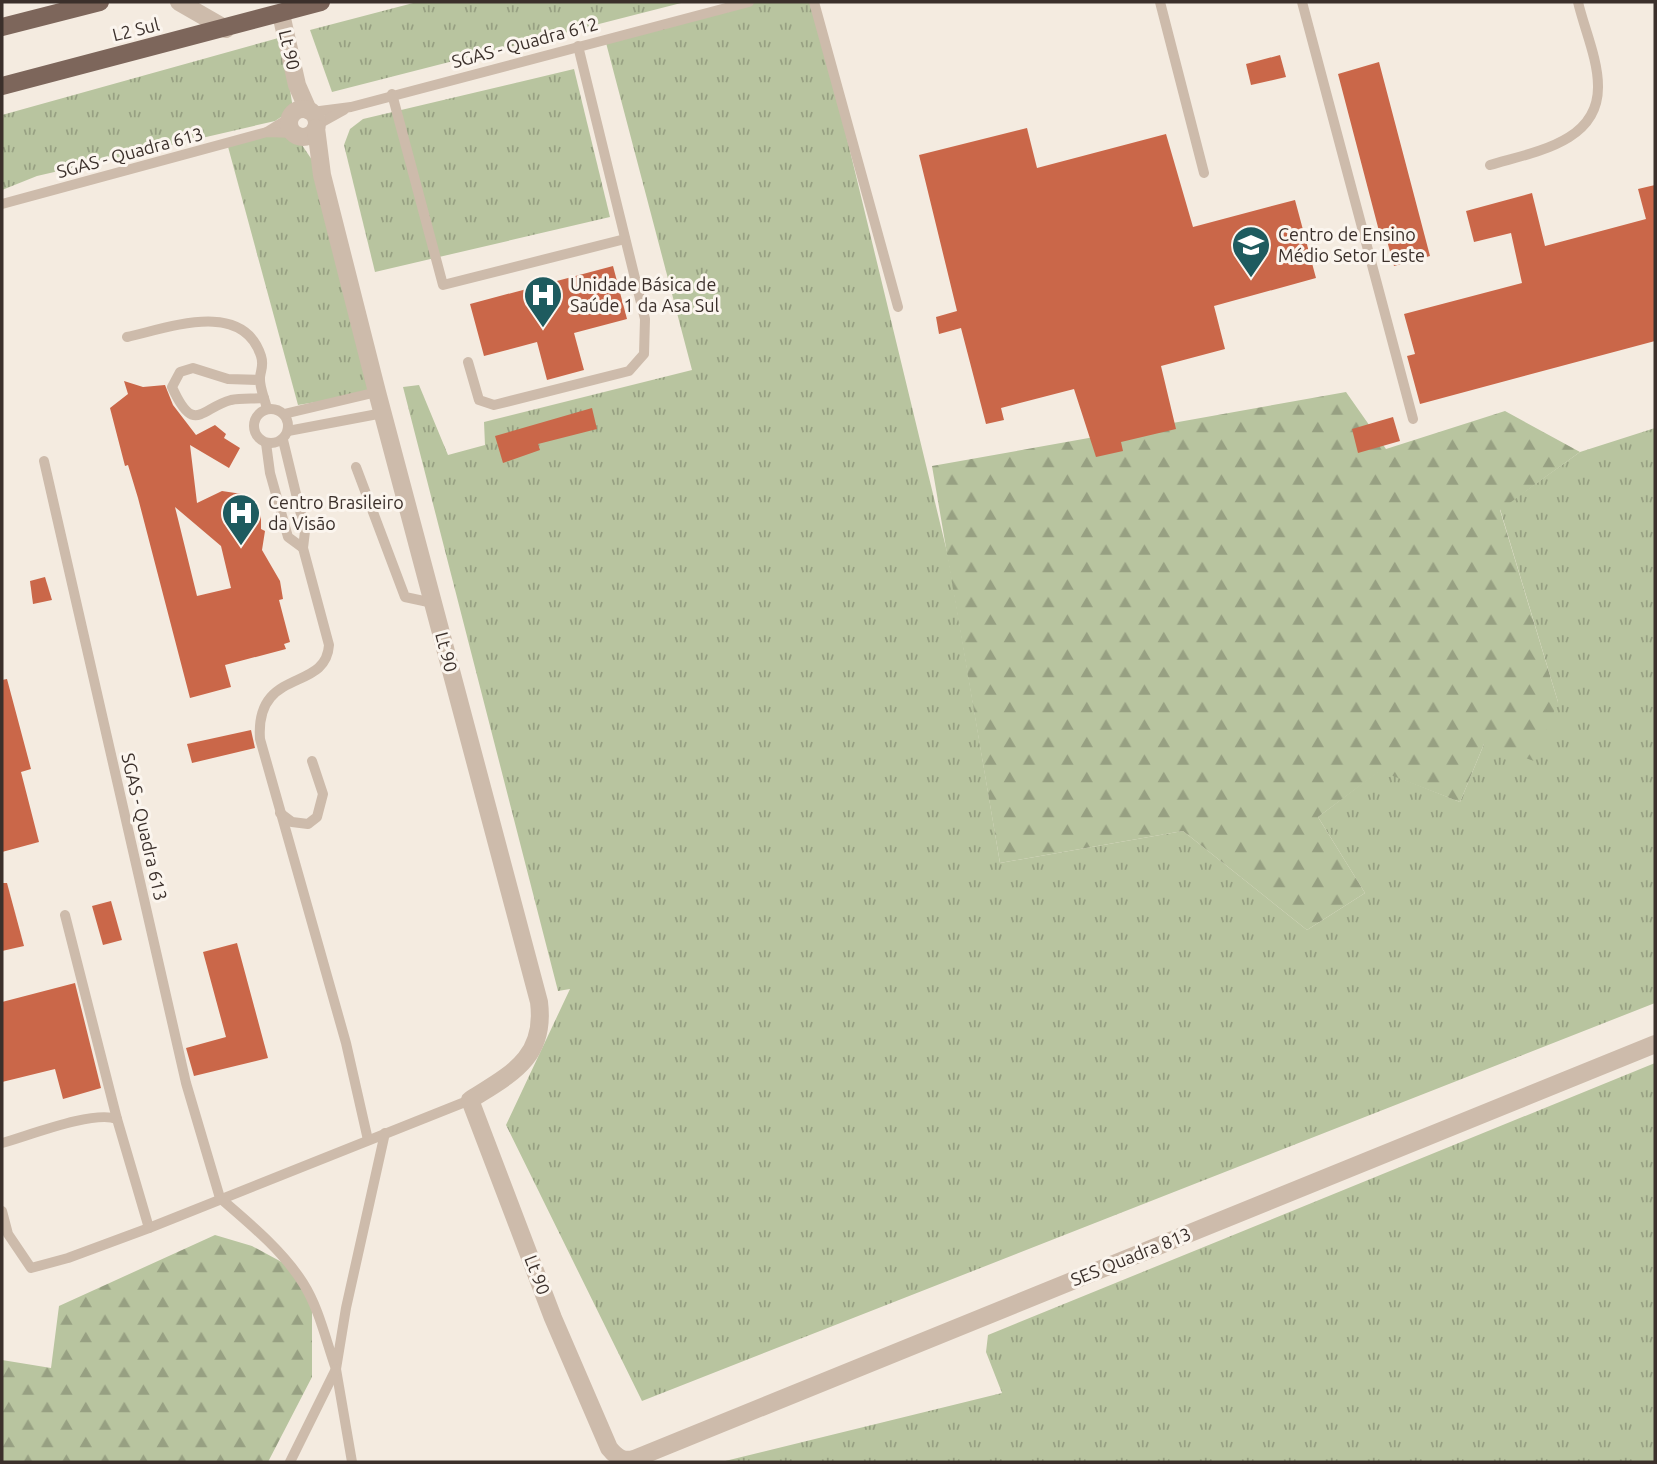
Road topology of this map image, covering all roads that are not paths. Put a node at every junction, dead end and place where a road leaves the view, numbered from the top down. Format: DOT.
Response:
graph roads {
  1 [pos="100,2"];
  2 [pos="179,2"];
  3 [pos="321,2"];
  4 [pos="749,2"];
  5 [pos="814,2"];
  6 [pos="1160,2"];
  7 [pos="1302,2"];
  8 [pos="1578,2"];
  9 [pos="281,14"];
  10 [pos="2,27"];
  11 [pos="226,29"];
  12 [pos="578,46"];
  13 [pos="2,85"];
  14 [pos="392,94"];
  15 [pos="305,122"];
  16 [pos="267,132"];
  17 [pos="1490,165"];
  18 [pos="1203,173"];
  19 [pos="2,204"];
  20 [pos="625,239"];
  21 [pos="898,307"];
  22 [pos="127,337"];
  23 [pos="468,362"];
  24 [pos="260,380"];
  25 [pos="377,392"];
  26 [pos="266,403"];
  27 [pos="383,413"];
  28 [pos="284,414"];
  29 [pos="1413,419"];
  30 [pos="286,435"];
  31 [pos="266,443"];
  32 [pos="44,461"];
  33 [pos="356,467"];
  34 [pos="303,548"];
  35 [pos="433,603"];
  36 [pos="312,761"];
  37 [pos="280,813"];
  38 [pos="65,915"];
  39 [pos="1655,1044"];
  40 [pos="470,1100"];
  41 [pos="117,1119"];
  42 [pos="385,1133"];
  43 [pos="368,1140"];
  44 [pos="2,1143"];
  45 [pos="220,1198"];
  46 [pos="2,1211"];
  47 [pos="149,1228"];
  48 [pos="5,1235"];
  49 [pos="336,1369"];
  50 [pos="609,1448"];
  51 [pos="651,1458"];
  52 [pos="290,1462"];
  53 [pos="352,1462"];
  1 -- 10 [label="main road, L2 Sul"];
  2 -- 11 [label="street"];
  3 -- 9 [label="main road, L2 Sul"];
  4 -- 12 [label="lane, SGAS - Quadra 612"];
  5 -- 21 [label="lane"];
  6 -- 18 [label="lane"];
  7 -- 29 [label="lane"];
  8 -- 17 [label="lane"];
  9 -- 11 [label="main road, L2 Sul"];
  9 -- 15 [label="street, Lt 90"];
  11 -- 13 [label="main road, L2 Sul"];
  12 -- 14 [label="lane, SGAS - Quadra 612"];
  12 -- 20 [label="lane"];
  14 -- 15 [label="lane, SGAS - Quadra 612"];
  14 -- 20 [label="lane"];
  15 -- 16 [label="lane, SGAS - Quadra 613"];
  15 -- 16 [label="lane, SGAS - Quadra 613"];
  15 -- 25 [label="street, Lt 90"];
  16 -- 19 [label="lane, SGAS - Quadra 613"];
  20 -- 23 [label="lane"];
  22 -- 24 [label="lane"];
  24 -- 26 [label="lane"];
  24 -- 26 [label="lane"];
  25 -- 27 [label="street, Lt 90"];
  25 -- 28 [label="lane"];
  26 -- 28 [label="lane"];
  26 -- 31 [label="lane"];
  27 -- 30 [label="lane"];
  27 -- 35 [label="street, Lt 90"];
  28 -- 30 [label="lane"];
  30 -- 31 [label="lane"];
  30 -- 34 [label="lane"];
  31 -- 34 [label="lane"];
  32 -- 45 [label="lane, SGAS - Quadra 613"];
  33 -- 35 [label="lane"];
  34 -- 37 [label="lane"];
  35 -- 40 [label="street, Lt 90"];
  36 -- 37 [label="lane"];
  37 -- 43 [label="lane"];
  38 -- 41 [label="lane"];
  39 -- 51 [label="street, SES Quadra 813"];
  40 -- 42 [label="lane, Lt 90"];
  40 -- 50 [label="street, Lt 90"];
  41 -- 44 [label="lane"];
  41 -- 47 [label="lane"];
  42 -- 43 [label="lane, Lt 90"];
  42 -- 49 [label="lane"];
  43 -- 45 [label="lane, Lt 90"];
  45 -- 47 [label="lane, Lt 90"];
  45 -- 49 [label="lane"];
  46 -- 48 [label="lane"];
  47 -- 48 [label="lane, Lt 90"];
  49 -- 52 [label="lane"];
  49 -- 53 [label="lane"];
  50 -- 51 [label="street, SES Quadra 813"];
}
